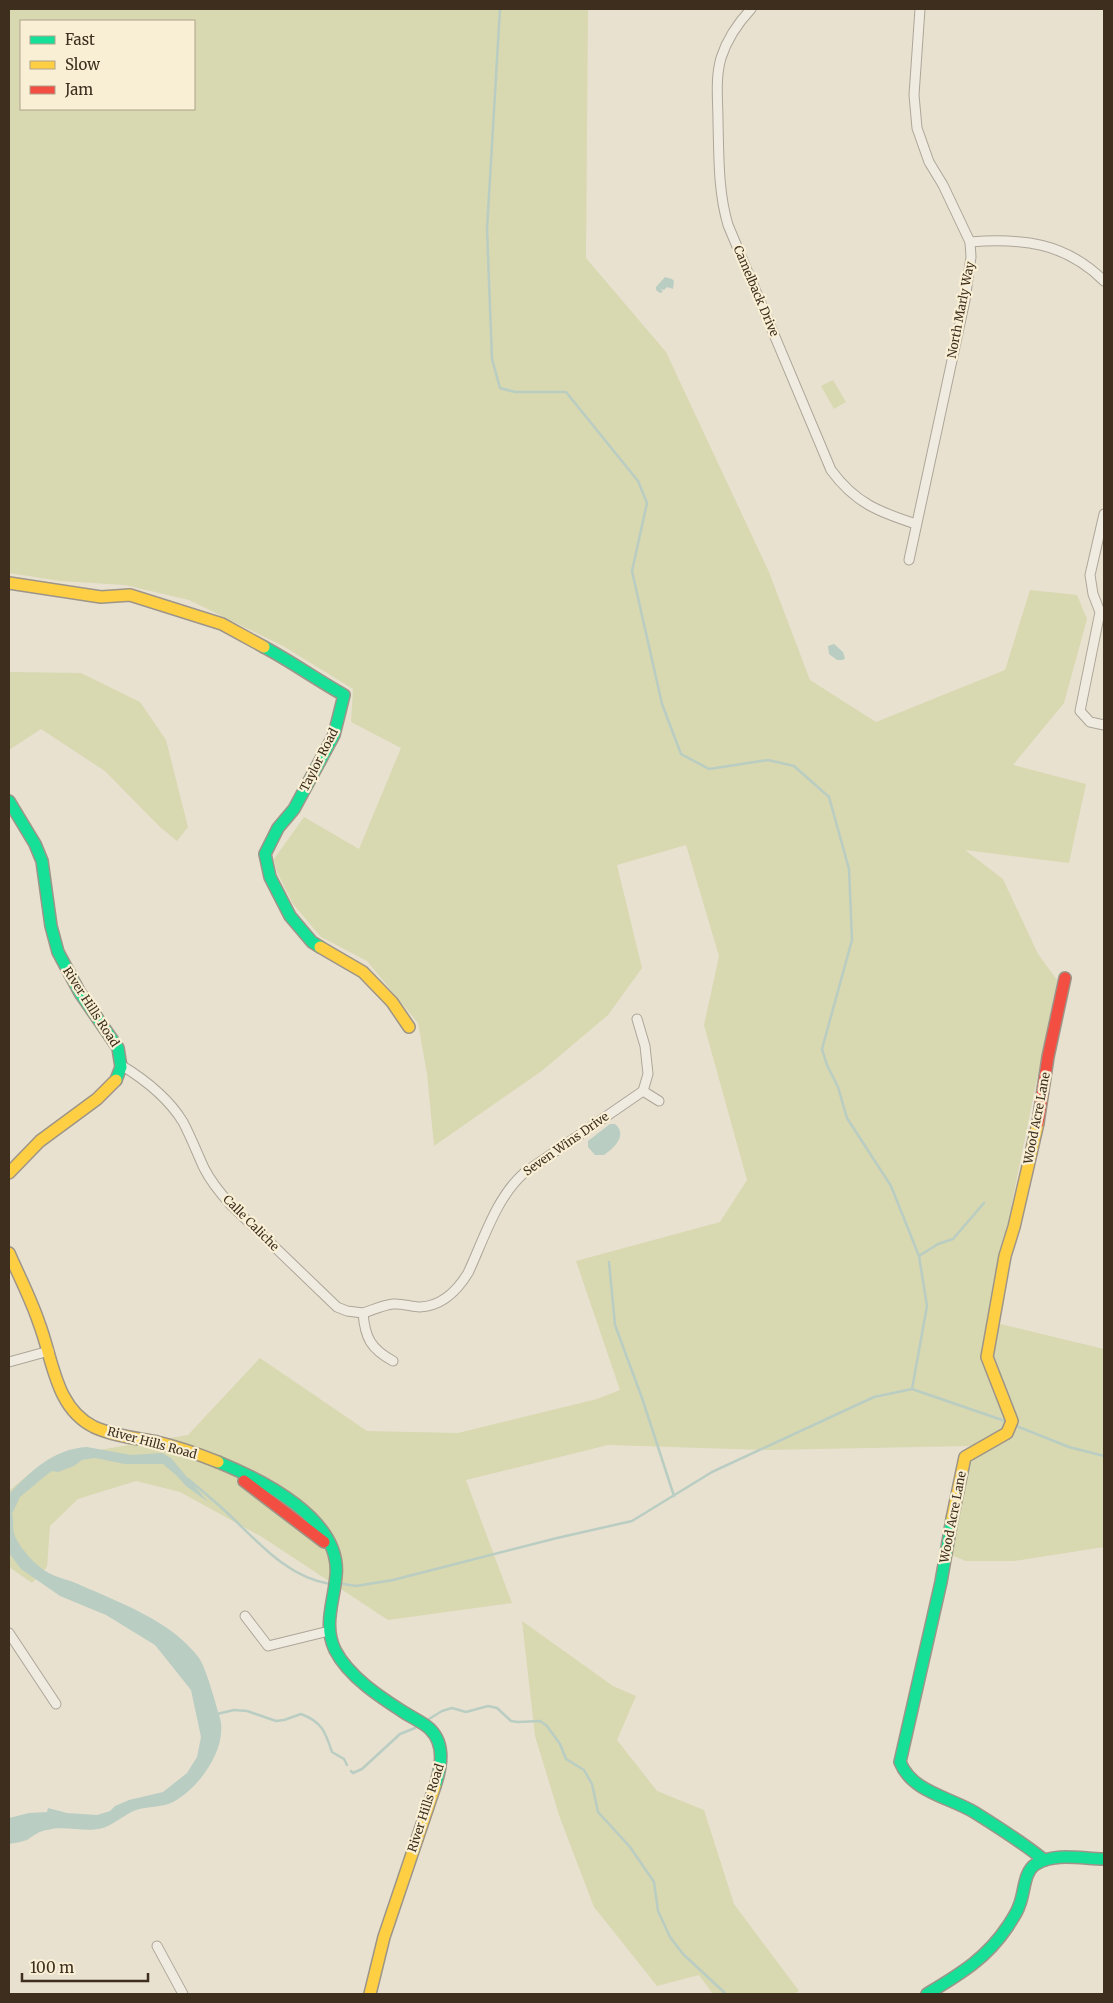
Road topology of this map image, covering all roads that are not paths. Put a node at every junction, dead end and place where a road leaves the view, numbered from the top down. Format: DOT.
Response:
graph roads {
  1 [pos="750,9"];
  2 [pos="920,9"];
  3 [pos="970,242"];
  4 [pos="1104,281"];
  5 [pos="1104,514"];
  6 [pos="916,524"];
  7 [pos="909,560"];
  8 [pos="9,583"];
  9 [pos="1102,612"];
  10 [pos="1104,725"];
  11 [pos="9,801"];
  12 [pos="1065,978"];
  13 [pos="637,1019"];
  14 [pos="409,1027"];
  15 [pos="121,1065"];
  16 [pos="643,1091"];
  17 [pos="659,1101"];
  18 [pos="9,1173"];
  19 [pos="9,1253"];
  20 [pos="363,1313"];
  21 [pos="49,1351"];
  22 [pos="393,1361"];
  23 [pos="9,1362"];
  24 [pos="245,1616"];
  25 [pos="329,1631"];
  26 [pos="9,1633"];
  27 [pos="56,1704"];
  28 [pos="1104,1859"];
  29 [pos="1044,1860"];
  30 [pos="157,1946"];
  31 [pos="183,1994"];
  32 [pos="370,1994"];
  33 [pos="927,1994"];
  1 -- 6 [label="street, Camelback Drive"];
  2 -- 3 [label="street, North Marly Way"];
  3 -- 4 [label="street"];
  3 -- 6 [label="street, North Marly Way"];
  5 -- 9 [label="street"];
  6 -- 7 [label="street, North Marly Way"];
  8 -- 14 [label="street, Taylor Road"];
  9 -- 10 [label="street"];
  11 -- 15 [label="street, River Hills Road"];
  12 -- 29 [label="street, Wood Acre Lane"];
  13 -- 16 [label="street"];
  15 -- 18 [label="street, River Hills Road"];
  15 -- 20 [label="street, Calle Caliche"];
  16 -- 17 [label="street"];
  16 -- 20 [label="street, Seven Wins Drive"];
  19 -- 21 [label="street, River Hills Road"];
  20 -- 22 [label="street"];
  21 -- 23 [label="street"];
  21 -- 25 [label="street, River Hills Road"];
  24 -- 25 [label="street"];
  25 -- 32 [label="street, River Hills Road"];
  26 -- 27 [label="street"];
  28 -- 29 [label="street"];
  29 -- 33 [label="street"];
  30 -- 31 [label="street"];
}
